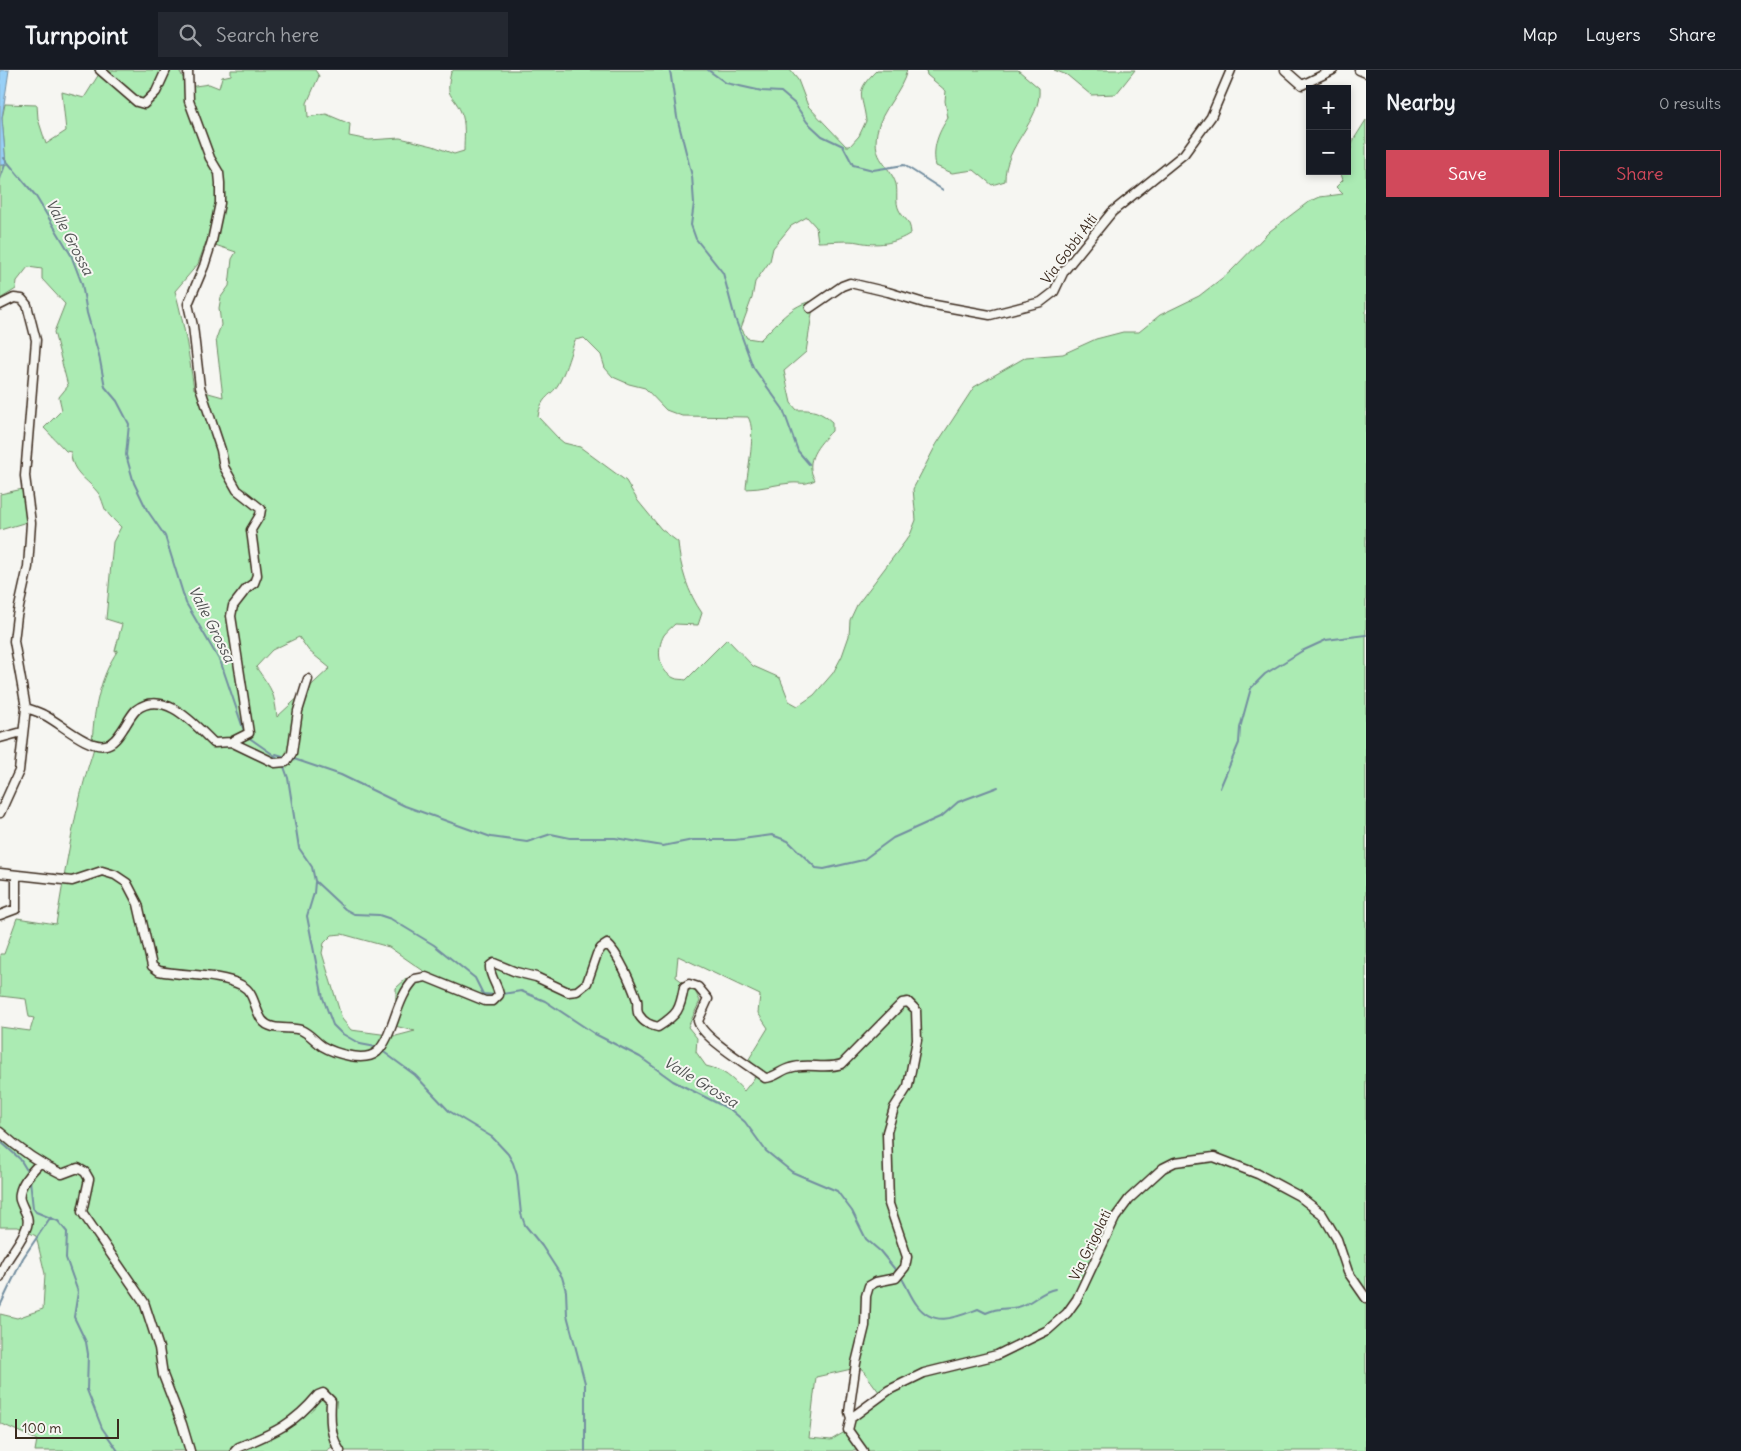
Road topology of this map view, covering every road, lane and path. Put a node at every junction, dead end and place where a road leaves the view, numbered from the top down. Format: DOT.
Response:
graph roads {
  1 [pos="100,70"];
  2 [pos="166,70"];
  3 [pos="188,70"];
  4 [pos="1231,70"];
  5 [pos="1284,70"];
  6 [pos="1333,70"];
  7 [pos="1359,70"];
  8 [pos="1366,73"];
  9 [pos="0,305"];
  10 [pos="810,308"];
  11 [pos="308,679"];
  12 [pos="26,708"];
  13 [pos="22,732"];
  14 [pos="0,738"];
  15 [pos="231,742"];
  16 [pos="0,813"];
  17 [pos="0,873"];
  18 [pos="16,875"];
  19 [pos="0,915"];
  20 [pos="0,1132"];
  21 [pos="39,1164"];
  22 [pos="0,1277"];
  23 [pos="1366,1298"];
  24 [pos="851,1418"];
  25 [pos="190,1451"];
  26 [pos="235,1451"];
  27 [pos="340,1451"];
  28 [pos="862,1451"];
  1 -- 2 [label="street"];
  3 -- 15 [label="street"];
  4 -- 10 [label="street, Via Gobbi Alti"];
  5 -- 6 [label="street"];
  7 -- 8 [label="street"];
  9 -- 12 [label="street"];
  11 -- 15 [label="street"];
  12 -- 13 [label="street"];
  12 -- 15 [label="street"];
  13 -- 14 [label="street"];
  13 -- 16 [label="street"];
  17 -- 18 [label="street"];
  18 -- 19 [label="street"];
  18 -- 24 [label="street"];
  20 -- 21 [label="street"];
  21 -- 22 [label="street"];
  21 -- 25 [label="street"];
  23 -- 24 [label="street, Via Grigolati"];
  24 -- 28 [label="street"];
  26 -- 27 [label="street"];
}
